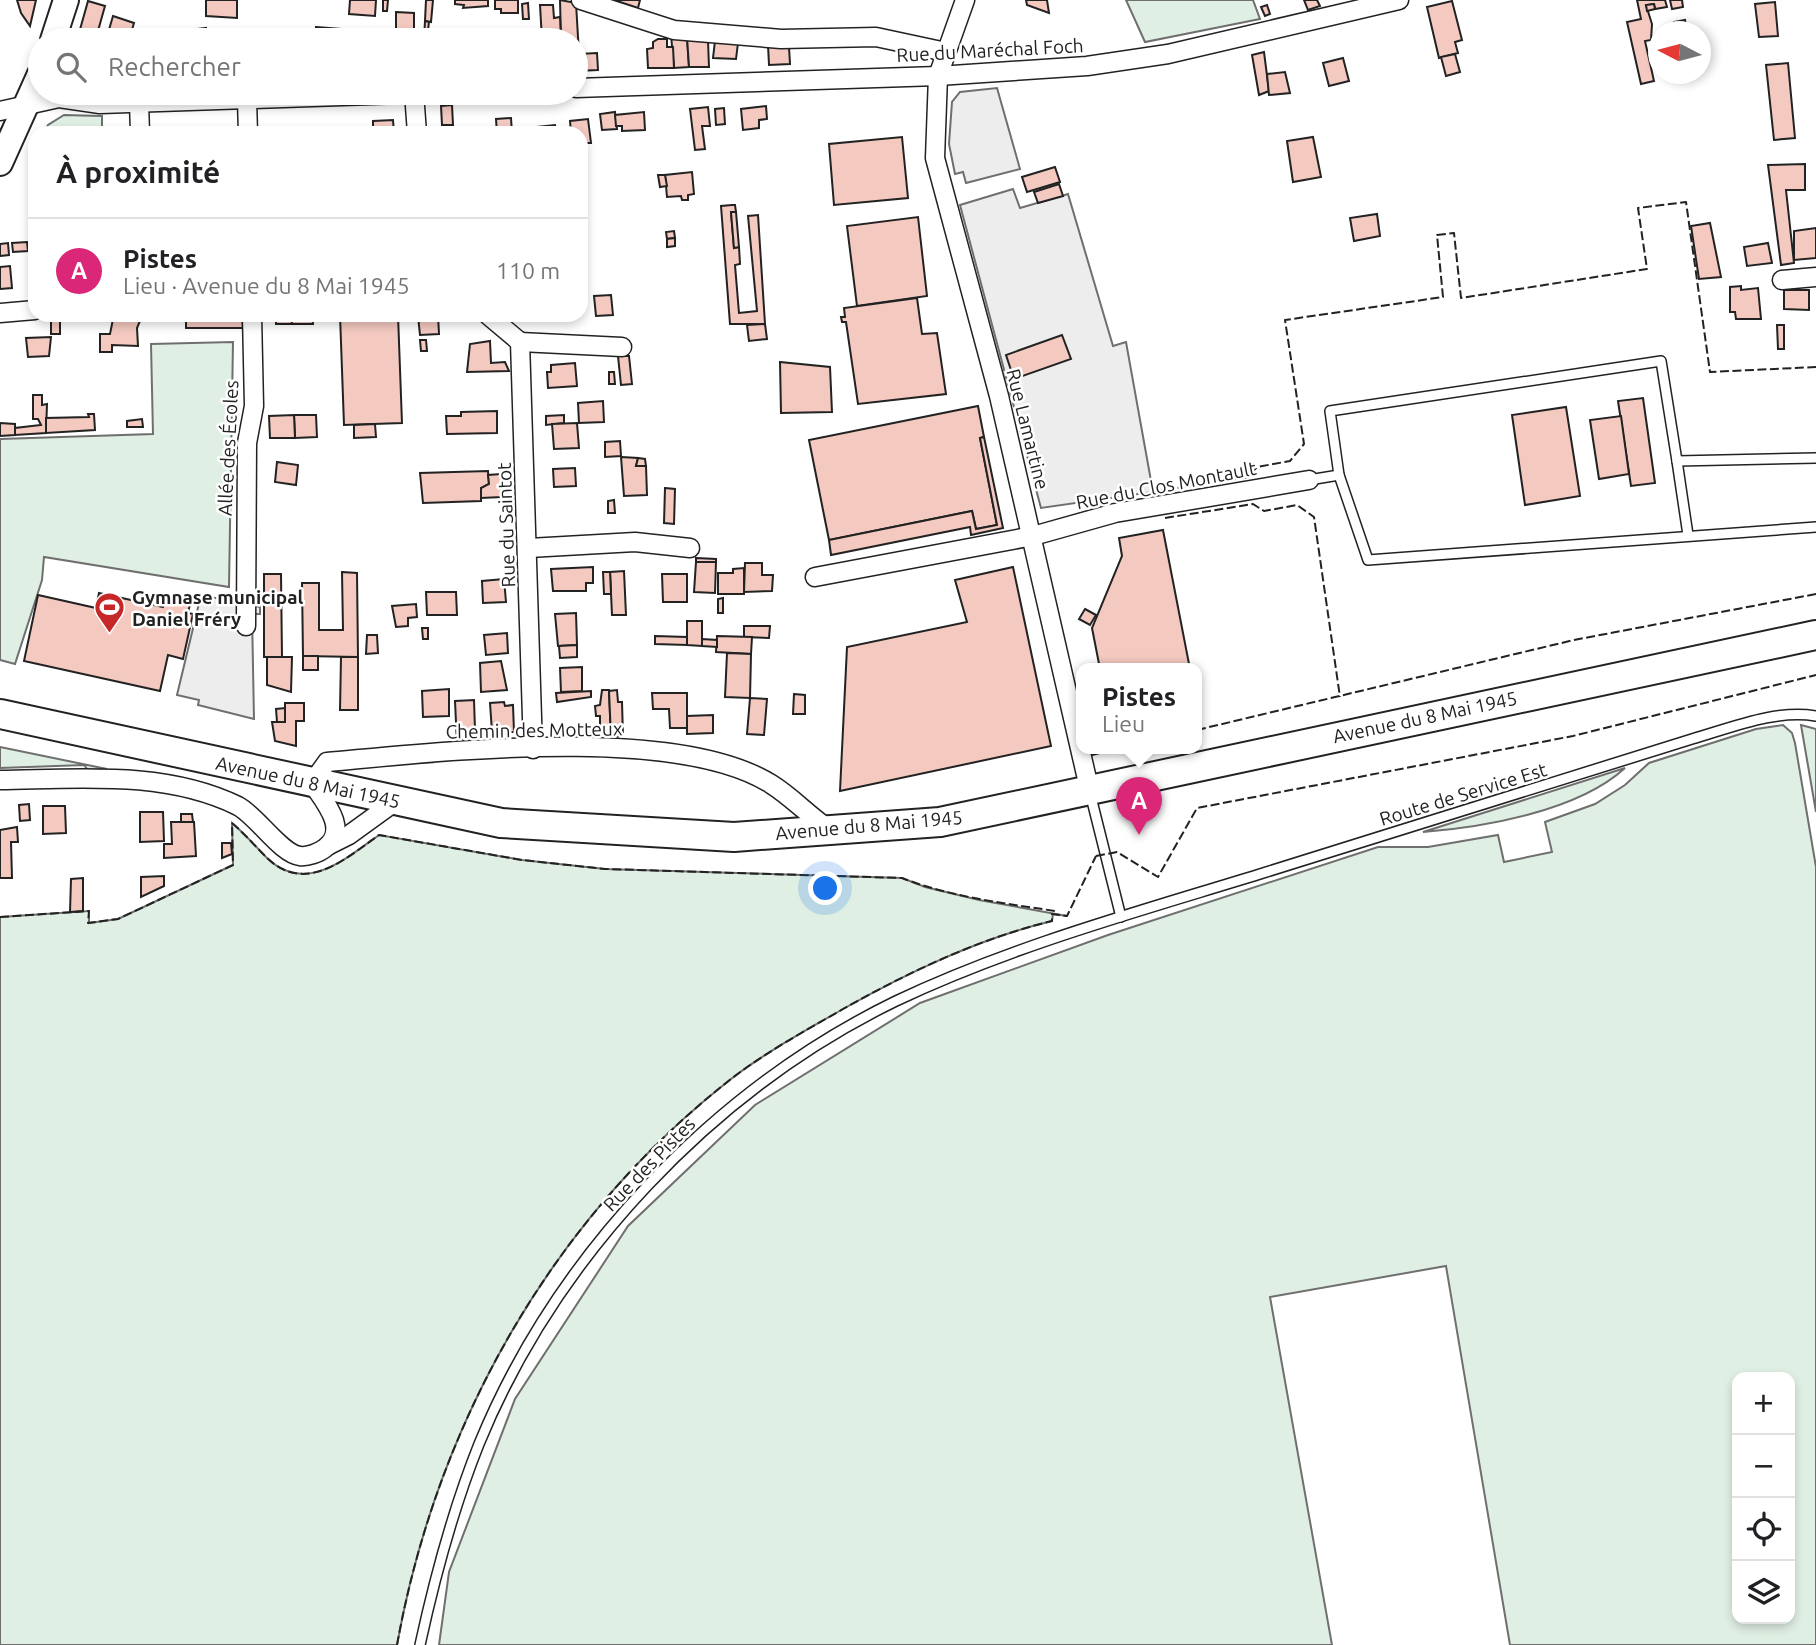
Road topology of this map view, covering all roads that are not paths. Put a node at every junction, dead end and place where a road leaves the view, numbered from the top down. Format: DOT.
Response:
graph roads {
  1 [pos="66,0"];
  2 [pos="581,0"];
  3 [pos="965,0"];
  4 [pos="1399,0"];
  5 [pos="57,28"];
  6 [pos="946,52"];
  7 [pos="937,76"];
  8 [pos="588,88"];
  9 [pos="28,89"];
  10 [pos="29,105"];
  11 [pos="139,105"];
  12 [pos="247,105"];
  13 [pos="415,105"];
  14 [pos="12,109"];
  15 [pos="140,126"];
  16 [pos="248,126"];
  17 [pos="416,126"];
  18 [pos="0,163"];
  19 [pos="1816,277"];
  20 [pos="1782,280"];
  21 [pos="28,311"];
  22 [pos="0,313"];
  23 [pos="252,322"];
  24 [pos="496,322"];
  25 [pos="520,342"];
  26 [pos="622,346"];
  27 [pos="1816,458"];
  28 [pos="1677,461"];
  29 [pos="1339,475"];
  30 [pos="1310,480"];
  31 [pos="1816,527"];
  32 [pos="1688,536"];
  33 [pos="1033,537"];
  34 [pos="529,548"];
  35 [pos="690,548"];
  36 [pos="815,577"];
  37 [pos="246,626"];
  38 [pos="1816,635"];
  39 [pos="0,714"];
  40 [pos="1816,716"];
  41 [pos="1076,729"];
  42 [pos="533,749"];
  43 [pos="1082,754"];
  44 [pos="0,780"];
  45 [pos="312,783"];
  46 [pos="1090,792"];
  47 [pos="396,802"];
  48 [pos="830,830"];
  49 [pos="329,845"];
  50 [pos="1121,917"];
  51 [pos="420,1645"];
  1 -- 5 [label="main road"];
  2 -- 6 [label="street"];
  3 -- 6 [label="street, Rue Lamartine"];
  4 -- 7 [label="street, Rue du Maréchal Foch"];
  6 -- 7 [label="street, Rue Lamartine"];
  7 -- 8 [label="street, Rue du Maréchal Foch"];
  7 -- 33 [label="street, Rue Lamartine"];
  9 -- 14 [label="main road"];
  10 -- 14 [label="street"];
  11 -- 15 [label="street"];
  12 -- 16 [label="street"];
  13 -- 17 [label="street"];
  14 -- 18 [label="main road"];
  19 -- 20 [label="street"];
  21 -- 22 [label="street"];
  23 -- 37 [label="street, Allée des Écoles"];
  24 -- 25 [label="street"];
  25 -- 26 [label="street"];
  25 -- 34 [label="street, Rue du Saintot"];
  27 -- 28 [label="lane"];
  28 -- 29 [label="lane"];
  28 -- 32 [label="lane"];
  29 -- 30 [label="lane"];
  29 -- 32 [label="lane"];
  30 -- 33 [label="street, Rue du Clos Montault"];
  31 -- 32 [label="lane"];
  33 -- 36 [label="street, Rue du Clos Montault"];
  33 -- 41 [label="street, Rue Lamartine"];
  34 -- 35 [label="street"];
  34 -- 42 [label="street, Rue du Saintot"];
  38 -- 46 [label="main road, Avenue du 8 Mai 1945"];
  39 -- 45 [label="main road, Avenue du 8 Mai 1945"];
  40 -- 50 [label="lane, Route de Service Est"];
  42 -- 45 [label="street, Chemin des Motteux"];
  42 -- 48 [label="street, Chemin des Motteux"];
  43 -- 46 [label="street, Rue Lamartine"];
  44 -- 49 [label="street"];
  45 -- 47 [label="main road, Avenue du 8 Mai 1945"];
  45 -- 49 [label="street"];
  46 -- 48 [label="main road, Avenue du 8 Mai 1945"];
  46 -- 50 [label="lane"];
  47 -- 48 [label="main road, Avenue du 8 Mai 1945"];
  47 -- 49 [label="street"];
  50 -- 51 [label="lane, Rue des Pistes"];
}
